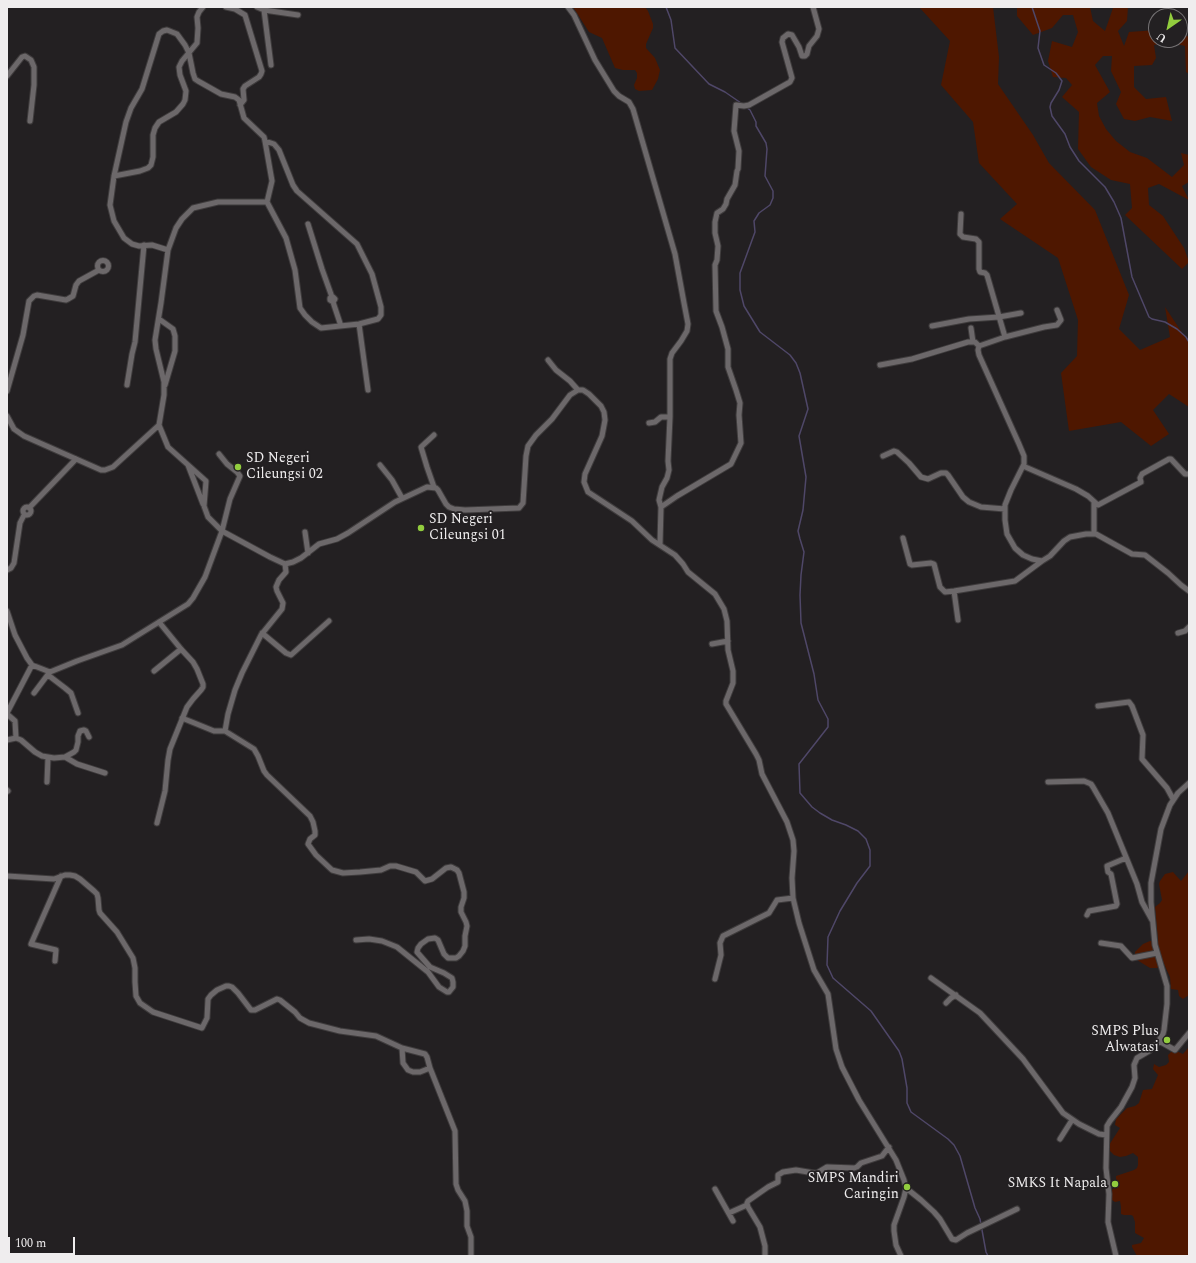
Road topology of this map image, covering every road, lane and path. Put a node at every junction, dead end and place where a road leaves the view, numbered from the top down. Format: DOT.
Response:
graph roads {
  1 [pos="203,7"];
  2 [pos="226,7"];
  3 [pos="257,7"];
  4 [pos="568,7"];
  5 [pos="814,7"];
  6 [pos="264,10"];
  7 [pos="298,15"];
  8 [pos="189,53"];
  9 [pos="271,65"];
  10 [pos="7,76"];
  11 [pos="240,106"];
  12 [pos="30,121"];
  13 [pos="265,141"];
  14 [pos="114,176"];
  15 [pos="267,202"];
  16 [pos="961,214"];
  17 [pos="308,224"];
  18 [pos="144,246"];
  19 [pos="168,250"];
  20 [pos="99,270"];
  21 [pos="1057,310"];
  22 [pos="1021,313"];
  23 [pos="999,317"];
  24 [pos="159,320"];
  25 [pos="359,324"];
  26 [pos="341,326"];
  27 [pos="932,326"];
  28 [pos="971,328"];
  29 [pos="1005,337"];
  30 [pos="973,342"];
  31 [pos="979,346"];
  32 [pos="548,360"];
  33 [pos="880,365"];
  34 [pos="127,385"];
  35 [pos="164,390"];
  36 [pos="368,390"];
  37 [pos="578,390"];
  38 [pos="7,391"];
  39 [pos="7,416"];
  40 [pos="670,417"];
  41 [pos="649,423"];
  42 [pos="159,425"];
  43 [pos="434,435"];
  44 [pos="219,454"];
  45 [pos="883,456"];
  46 [pos="76,459"];
  47 [pos="188,464"];
  48 [pos="380,465"];
  49 [pos="1023,466"];
  50 [pos="1189,474"];
  51 [pos="434,487"];
  52 [pos="402,498"];
  53 [pos="1094,502"];
  54 [pos="204,506"];
  55 [pos="661,507"];
  56 [pos="1005,509"];
  57 [pos="222,531"];
  58 [pos="305,532"];
  59 [pos="1094,534"];
  60 [pos="903,538"];
  61 [pos="660,544"];
  62 [pos="308,553"];
  63 [pos="1042,561"];
  64 [pos="285,564"];
  65 [pos="7,570"];
  66 [pos="954,591"];
  67 [pos="1189,591"];
  68 [pos="7,611"];
  69 [pos="958,620"];
  70 [pos="328,621"];
  71 [pos="159,622"];
  72 [pos="1189,627"];
  73 [pos="1178,632"];
  74 [pos="262,633"];
  75 [pos="728,641"];
  76 [pos="712,644"];
  77 [pos="181,649"];
  78 [pos="32,665"];
  79 [pos="154,671"];
  80 [pos="49,674"];
  81 [pos="34,693"];
  82 [pos="1098,706"];
  83 [pos="7,713"];
  84 [pos="78,713"];
  85 [pos="182,718"];
  86 [pos="225,731"];
  87 [pos="89,737"];
  88 [pos="16,738"];
  89 [pos="7,740"];
  90 [pos="48,757"];
  91 [pos="65,757"];
  92 [pos="105,773"];
  93 [pos="47,782"];
  94 [pos="1048,782"];
  95 [pos="1189,783"];
  96 [pos="1173,799"];
  97 [pos="158,823"];
  98 [pos="1126,858"];
  99 [pos="7,876"];
  100 [pos="61,876"];
  101 [pos="793,898"];
  102 [pos="1087,915"];
  103 [pos="1153,921"];
  104 [pos="356,940"];
  105 [pos="1101,943"];
  106 [pos="1157,953"];
  107 [pos="55,961"];
  108 [pos="931,978"];
  109 [pos="715,979"];
  110 [pos="956,995"];
  111 [pos="946,1003"];
  112 [pos="1189,1033"];
  113 [pos="1159,1041"];
  114 [pos="402,1048"];
  115 [pos="430,1068"];
  116 [pos="1072,1120"];
  117 [pos="1106,1135"];
  118 [pos="1060,1139"];
  119 [pos="889,1147"];
  120 [pos="715,1188"];
  121 [pos="906,1188"];
  122 [pos="747,1205"];
  123 [pos="1017,1209"];
  124 [pos="729,1213"];
  125 [pos="733,1221"];
  126 [pos="766,1255"];
  127 [pos="471,1256"];
  128 [pos="901,1256"];
  129 [pos="1116,1256"];
  1 -- 8 [label="street"];
  2 -- 11 [label="street"];
  3 -- 6 [label="street"];
  4 -- 40 [label="street"];
  5 -- 55 [label="street"];
  6 -- 7 [label="street"];
  6 -- 9 [label="street"];
  8 -- 11 [label="street"];
  8 -- 14 [label="street"];
  8 -- 14 [label="street"];
  10 -- 12 [label="street"];
  11 -- 13 [label="street"];
  13 -- 15 [label="street"];
  13 -- 25 [label="street"];
  14 -- 18 [label="street"];
  15 -- 19 [label="street"];
  15 -- 26 [label="street"];
  16 -- 23 [label="street"];
  17 -- 26 [label="street"];
  18 -- 19 [label="street"];
  18 -- 34 [label="street"];
  19 -- 24 [label="street"];
  20 -- 38 [label="street"];
  21 -- 29 [label="street"];
  22 -- 23 [label="street"];
  23 -- 27 [label="street"];
  23 -- 29 [label="street"];
  24 -- 35 [label="street"];
  24 -- 35 [label="street"];
  25 -- 26 [label="street"];
  25 -- 36 [label="street"];
  28 -- 30 [label="street"];
  29 -- 31 [label="street"];
  30 -- 31 [label="street"];
  30 -- 33 [label="street"];
  31 -- 49 [label="street"];
  32 -- 37 [label="street"];
  35 -- 42 [label="street"];
  37 -- 51 [label="street"];
  37 -- 61 [label="street"];
  39 -- 46 [label="street"];
  40 -- 41 [label="street"];
  40 -- 55 [label="street"];
  42 -- 46 [label="street"];
  42 -- 47 [label="street"];
  43 -- 51 [label="street"];
  44 -- 57 [label="street"];
  45 -- 56 [label="street"];
  46 -- 65 [label="street"];
  47 -- 54 [label="street"];
  47 -- 54 [label="street"];
  48 -- 52 [label="street"];
  49 -- 53 [label="street"];
  49 -- 56 [label="street"];
  50 -- 53 [label="street"];
  51 -- 52 [label="street"];
  52 -- 62 [label="street"];
  53 -- 59 [label="street"];
  54 -- 57 [label="street"];
  55 -- 61 [label="street"];
  56 -- 63 [label="street"];
  57 -- 64 [label="street"];
  57 -- 71 [label="street"];
  58 -- 62 [label="street"];
  59 -- 63 [label="street"];
  59 -- 67 [label="street"];
  60 -- 66 [label="street"];
  61 -- 75 [label="street"];
  62 -- 64 [label="street"];
  63 -- 66 [label="street"];
  64 -- 74 [label="street"];
  66 -- 69 [label="street"];
  68 -- 78 [label="street"];
  70 -- 74 [label="street"];
  71 -- 77 [label="street"];
  71 -- 80 [label="street"];
  72 -- 73 [label="street"];
  74 -- 86 [label="street"];
  75 -- 76 [label="street"];
  75 -- 101 [label="street"];
  77 -- 79 [label="street"];
  77 -- 85 [label="street"];
  78 -- 80 [label="street"];
  78 -- 83 [label="street"];
  80 -- 81 [label="street"];
  80 -- 84 [label="street"];
  82 -- 96 [label="street"];
  83 -- 88 [label="street"];
  85 -- 86 [label="street"];
  85 -- 97 [label="street"];
  86 -- 104 [label="street"];
  87 -- 91 [label="street"];
  88 -- 89 [label="street"];
  88 -- 90 [label="street"];
  90 -- 91 [label="street"];
  90 -- 93 [label="street"];
  91 -- 92 [label="street"];
  94 -- 98 [label="street"];
  95 -- 96 [label="street"];
  96 -- 103 [label="street"];
  98 -- 102 [label="street"];
  98 -- 103 [label="street"];
  99 -- 100 [label="street"];
  100 -- 107 [label="street"];
  100 -- 114 [label="street"];
  101 -- 109 [label="street"];
  101 -- 119 [label="street"];
  103 -- 106 [label="street"];
  105 -- 106 [label="street"];
  106 -- 113 [label="street"];
  108 -- 110 [label="street"];
  110 -- 111 [label="street"];
  110 -- 116 [label="street"];
  112 -- 113 [label="street"];
  113 -- 117 [label="street"];
  114 -- 115 [label="street"];
  114 -- 115 [label="street"];
  115 -- 127 [label="street"];
  116 -- 117 [label="street"];
  116 -- 118 [label="street"];
  117 -- 129 [label="street"];
  119 -- 121 [label="street"];
  119 -- 122 [label="street"];
  120 -- 124 [label="street"];
  121 -- 123 [label="street"];
  121 -- 128 [label="street"];
  122 -- 124 [label="street"];
  122 -- 126 [label="street"];
  124 -- 125 [label="street"];
}
